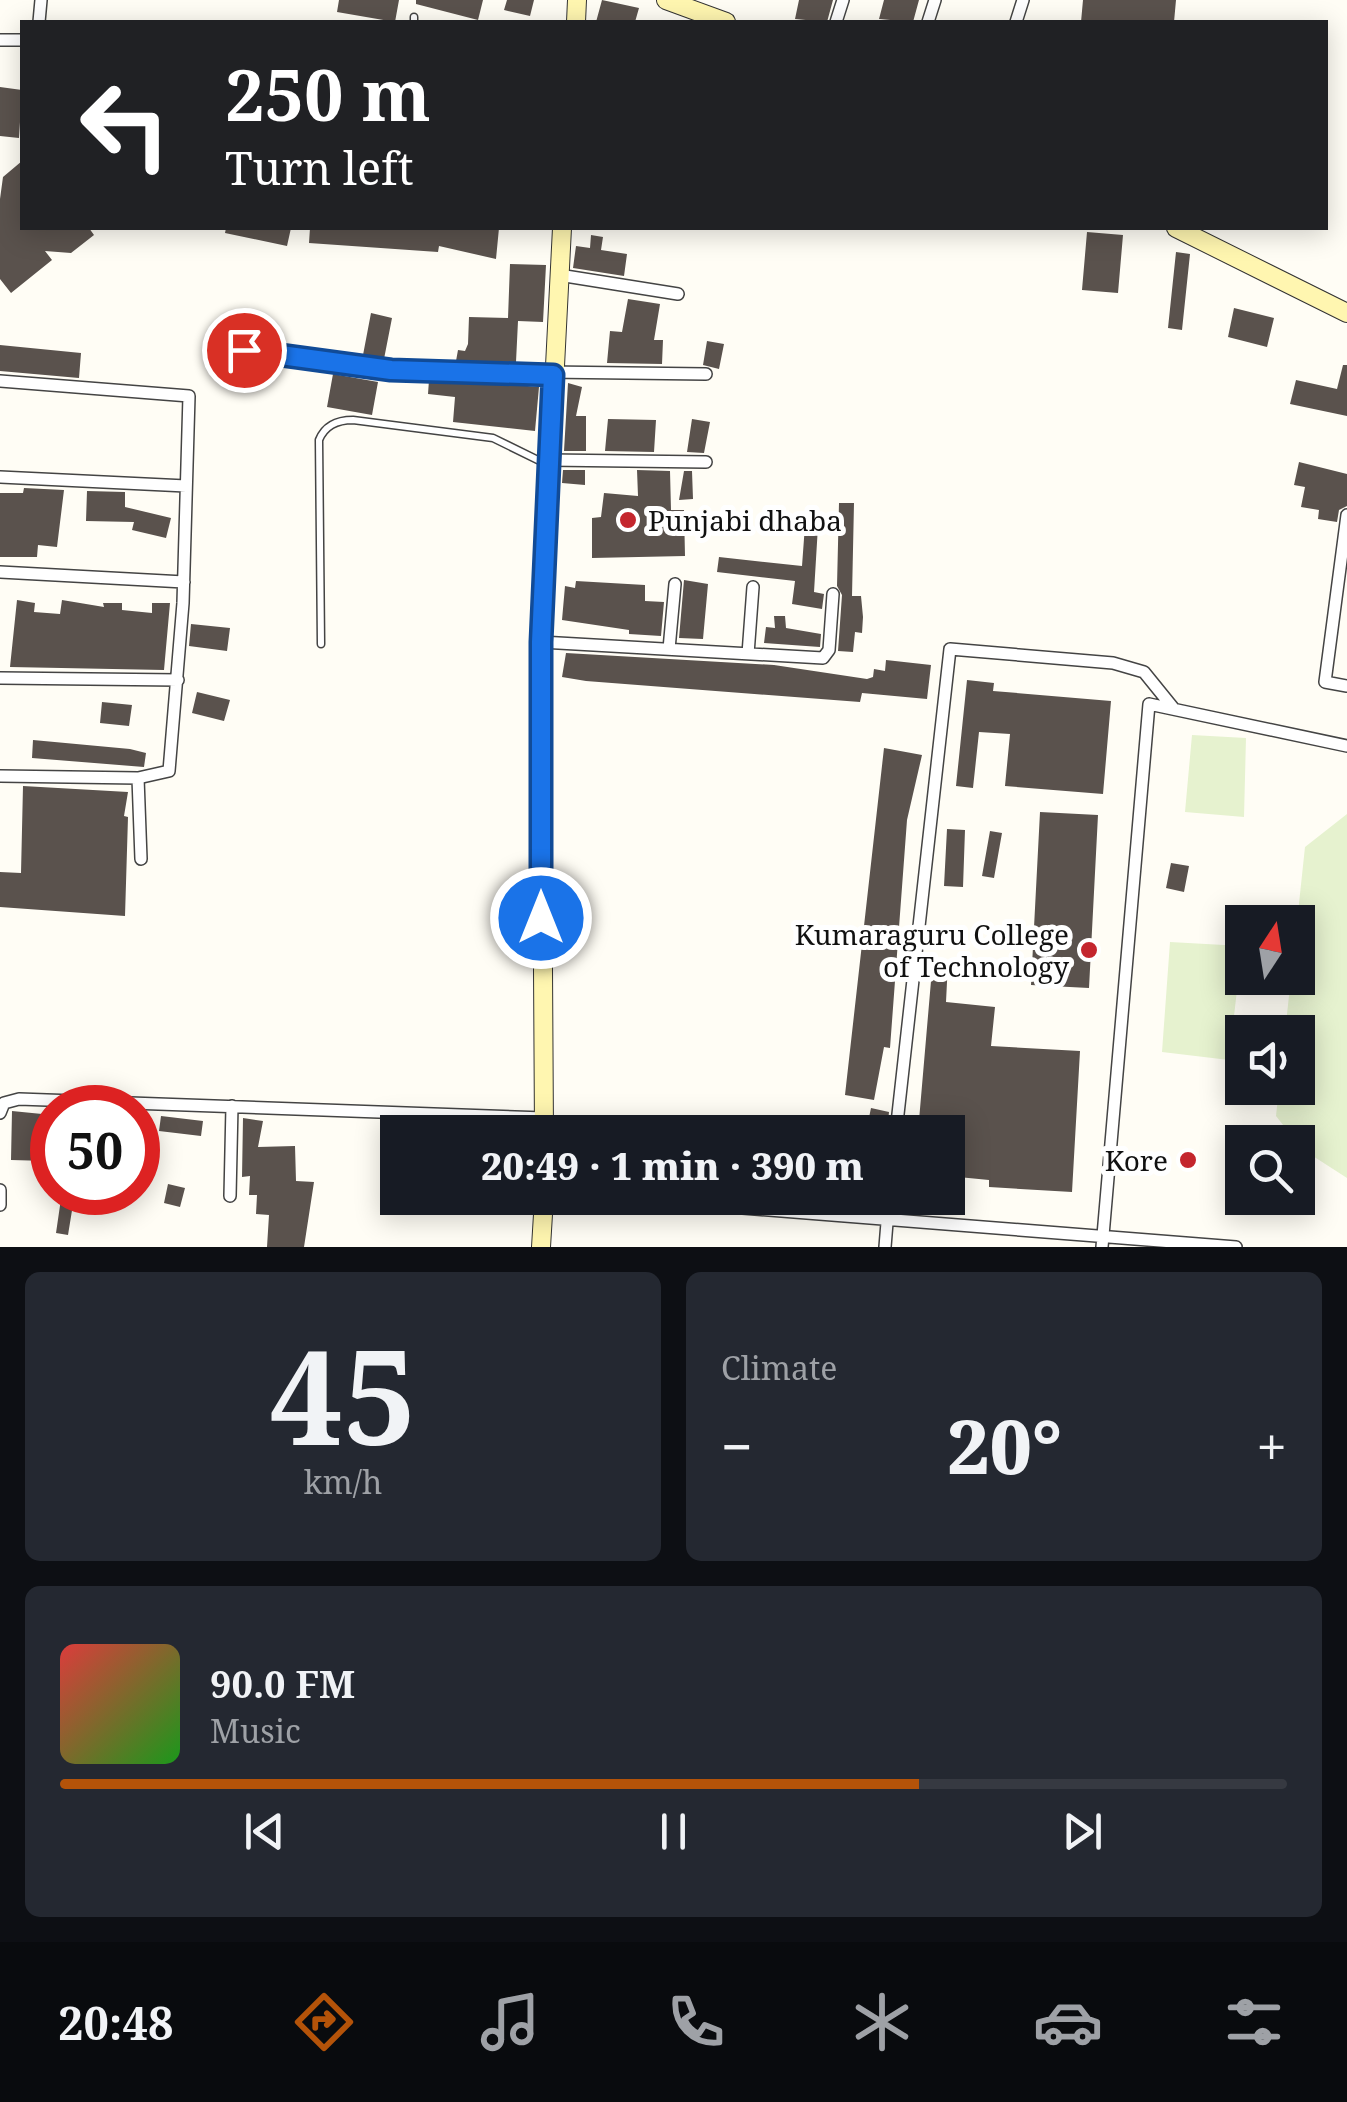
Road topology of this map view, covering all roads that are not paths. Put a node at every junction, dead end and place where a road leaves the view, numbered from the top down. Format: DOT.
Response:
graph roads {
  1 [pos="666,0"];
  2 [pos="721,20"];
  3 [pos="562,230"];
  4 [pos="1180,230"];
  5 [pos="559,274"];
  6 [pos="678,294"];
  7 [pos="1347,313"];
  8 [pos="244,350"];
  9 [pos="706,374"];
  10 [pos="553,375"];
  11 [pos="0,380"];
  12 [pos="706,462"];
  13 [pos="549,463"];
  14 [pos="0,477"];
  15 [pos="186,486"];
  16 [pos="1347,515"];
  17 [pos="1344,560"];
  18 [pos="0,572"];
  19 [pos="184,582"];
  20 [pos="675,584"];
  21 [pos="753,587"];
  22 [pos="832,594"];
  23 [pos="541,642"];
  24 [pos="321,644"];
  25 [pos="669,650"];
  26 [pos="748,654"];
  27 [pos="0,678"];
  28 [pos="178,680"];
  29 [pos="1347,686"];
  30 [pos="1157,688"];
  31 [pos="1149,704"];
  32 [pos="1174,709"];
  33 [pos="1347,746"];
  34 [pos="0,776"];
  35 [pos="138,778"];
  36 [pos="142,859"];
  37 [pos="232,1106"];
  38 [pos="0,1113"];
  39 [pos="380,1115"];
  40 [pos="544,1115"];
  41 [pos="898,1115"];
  42 [pos="0,1190"];
  43 [pos="230,1196"];
  44 [pos="0,1205"];
  45 [pos="543,1215"];
  46 [pos="846,1215"];
  47 [pos="887,1215"];
  48 [pos="887,1218"];
  49 [pos="1102,1241"];
  50 [pos="541,1247"];
  51 [pos="885,1247"];
  52 [pos="1236,1247"];
  1 -- 2 [label="main road"];
  3 -- 5 [label="main road"];
  4 -- 7 [label="main road"];
  5 -- 6 [label="street"];
  5 -- 10 [label="main road"];
  8 -- 10 [label="street"];
  9 -- 10 [label="street"];
  10 -- 13 [label="main road"];
  11 -- 15 [label="street"];
  12 -- 13 [label="street"];
  13 -- 23 [label="main road"];
  13 -- 24 [label="lane"];
  14 -- 15 [label="street"];
  15 -- 19 [label="street"];
  16 -- 17 [label="street"];
  17 -- 29 [label="street"];
  18 -- 19 [label="street"];
  19 -- 28 [label="street"];
  20 -- 25 [label="street"];
  21 -- 26 [label="street"];
  22 -- 26 [label="street"];
  23 -- 25 [label="street"];
  23 -- 40 [label="main road"];
  25 -- 26 [label="street"];
  27 -- 28 [label="street"];
  28 -- 35 [label="street"];
  30 -- 31 [label="street"];
  30 -- 32 [label="street"];
  30 -- 41 [label="street"];
  31 -- 32 [label="street"];
  31 -- 49 [label="street"];
  32 -- 33 [label="street"];
  34 -- 35 [label="street"];
  35 -- 36 [label="street"];
  37 -- 38 [label="street"];
  37 -- 39 [label="street"];
  37 -- 43 [label="street"];
  42 -- 44 [label="street"];
  45 -- 50 [label="main road"];
  46 -- 48 [label="street"];
  47 -- 48 [label="street"];
  48 -- 49 [label="street"];
  48 -- 51 [label="street"];
  49 -- 52 [label="street"];
}
